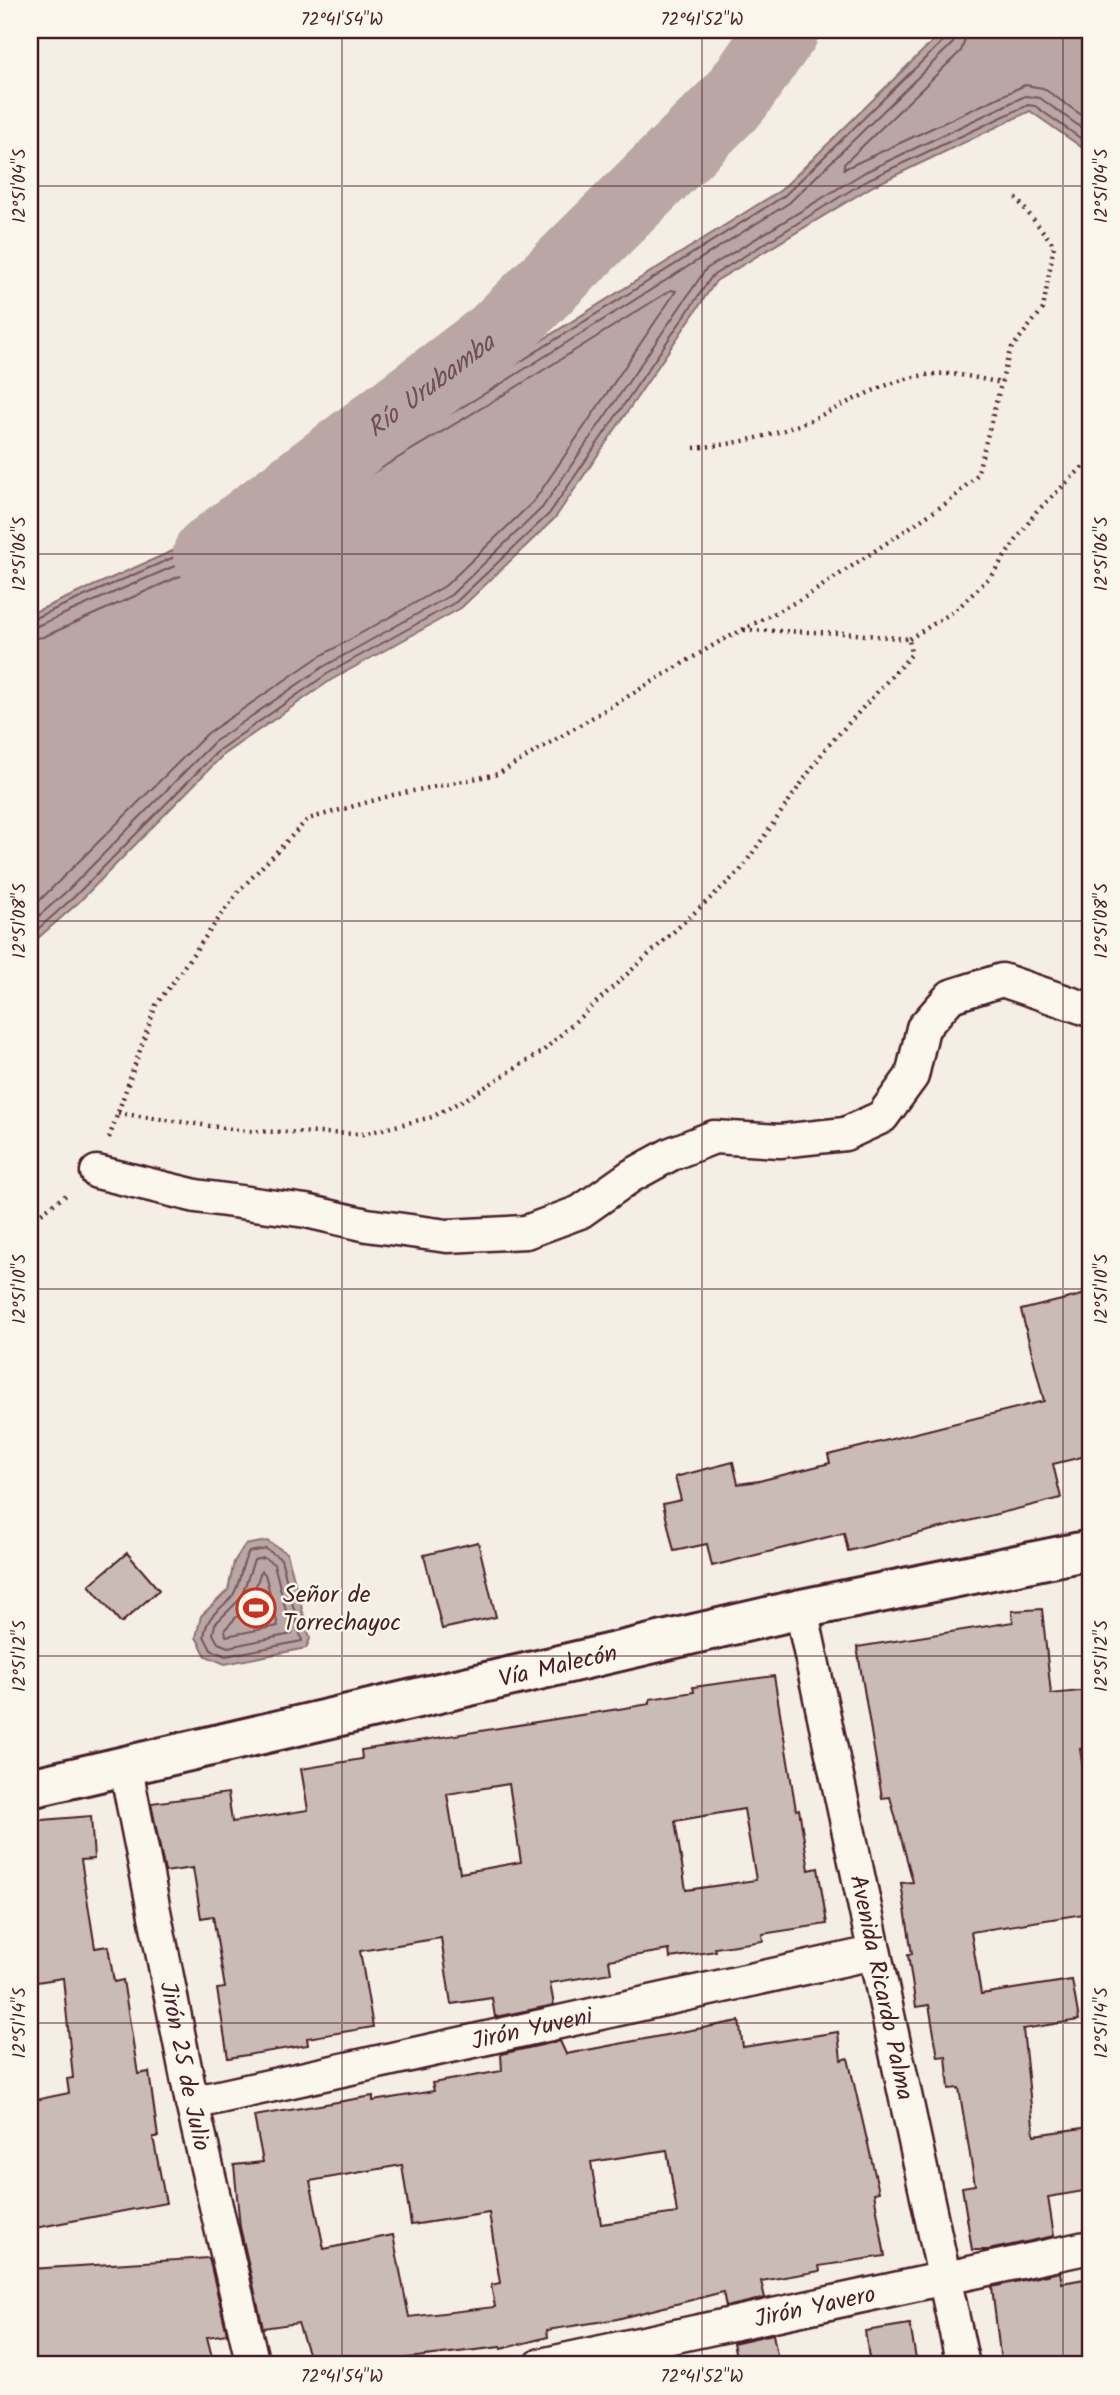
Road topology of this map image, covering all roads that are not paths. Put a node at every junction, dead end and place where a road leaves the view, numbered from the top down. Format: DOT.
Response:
graph roads {
  1 [pos="1090,1010"];
  2 [pos="97,1172"];
  3 [pos="1090,1550"];
  4 [pos="801,1609"];
  5 [pos="125,1764"];
  6 [pos="30,1788"];
  7 [pos="873,1953"];
  8 [pos="192,2104"];
  9 [pos="1090,2247"];
  10 [pos="946,2279"];
  11 [pos="253,2365"];
  12 [pos="541,2365"];
  13 [pos="963,2365"];
  1 -- 2 [label="street"];
  3 -- 4 [label="main road, Vía Malecón"];
  4 -- 5 [label="main road, Vía Malecón"];
  4 -- 7 [label="street, Avenida Ricardo Palma"];
  5 -- 6 [label="main road, Vía Malecón"];
  5 -- 8 [label="street, Jirón 25 de Julio"];
  7 -- 8 [label="street, Jirón Yuveni"];
  7 -- 10 [label="street, Avenida Ricardo Palma"];
  8 -- 11 [label="street, Jirón 25 de Julio"];
  9 -- 10 [label="street, Jirón Yavero"];
  10 -- 12 [label="street, Jirón Yavero"];
  10 -- 13 [label="street, Avenida Ricardo Palma"];
}
